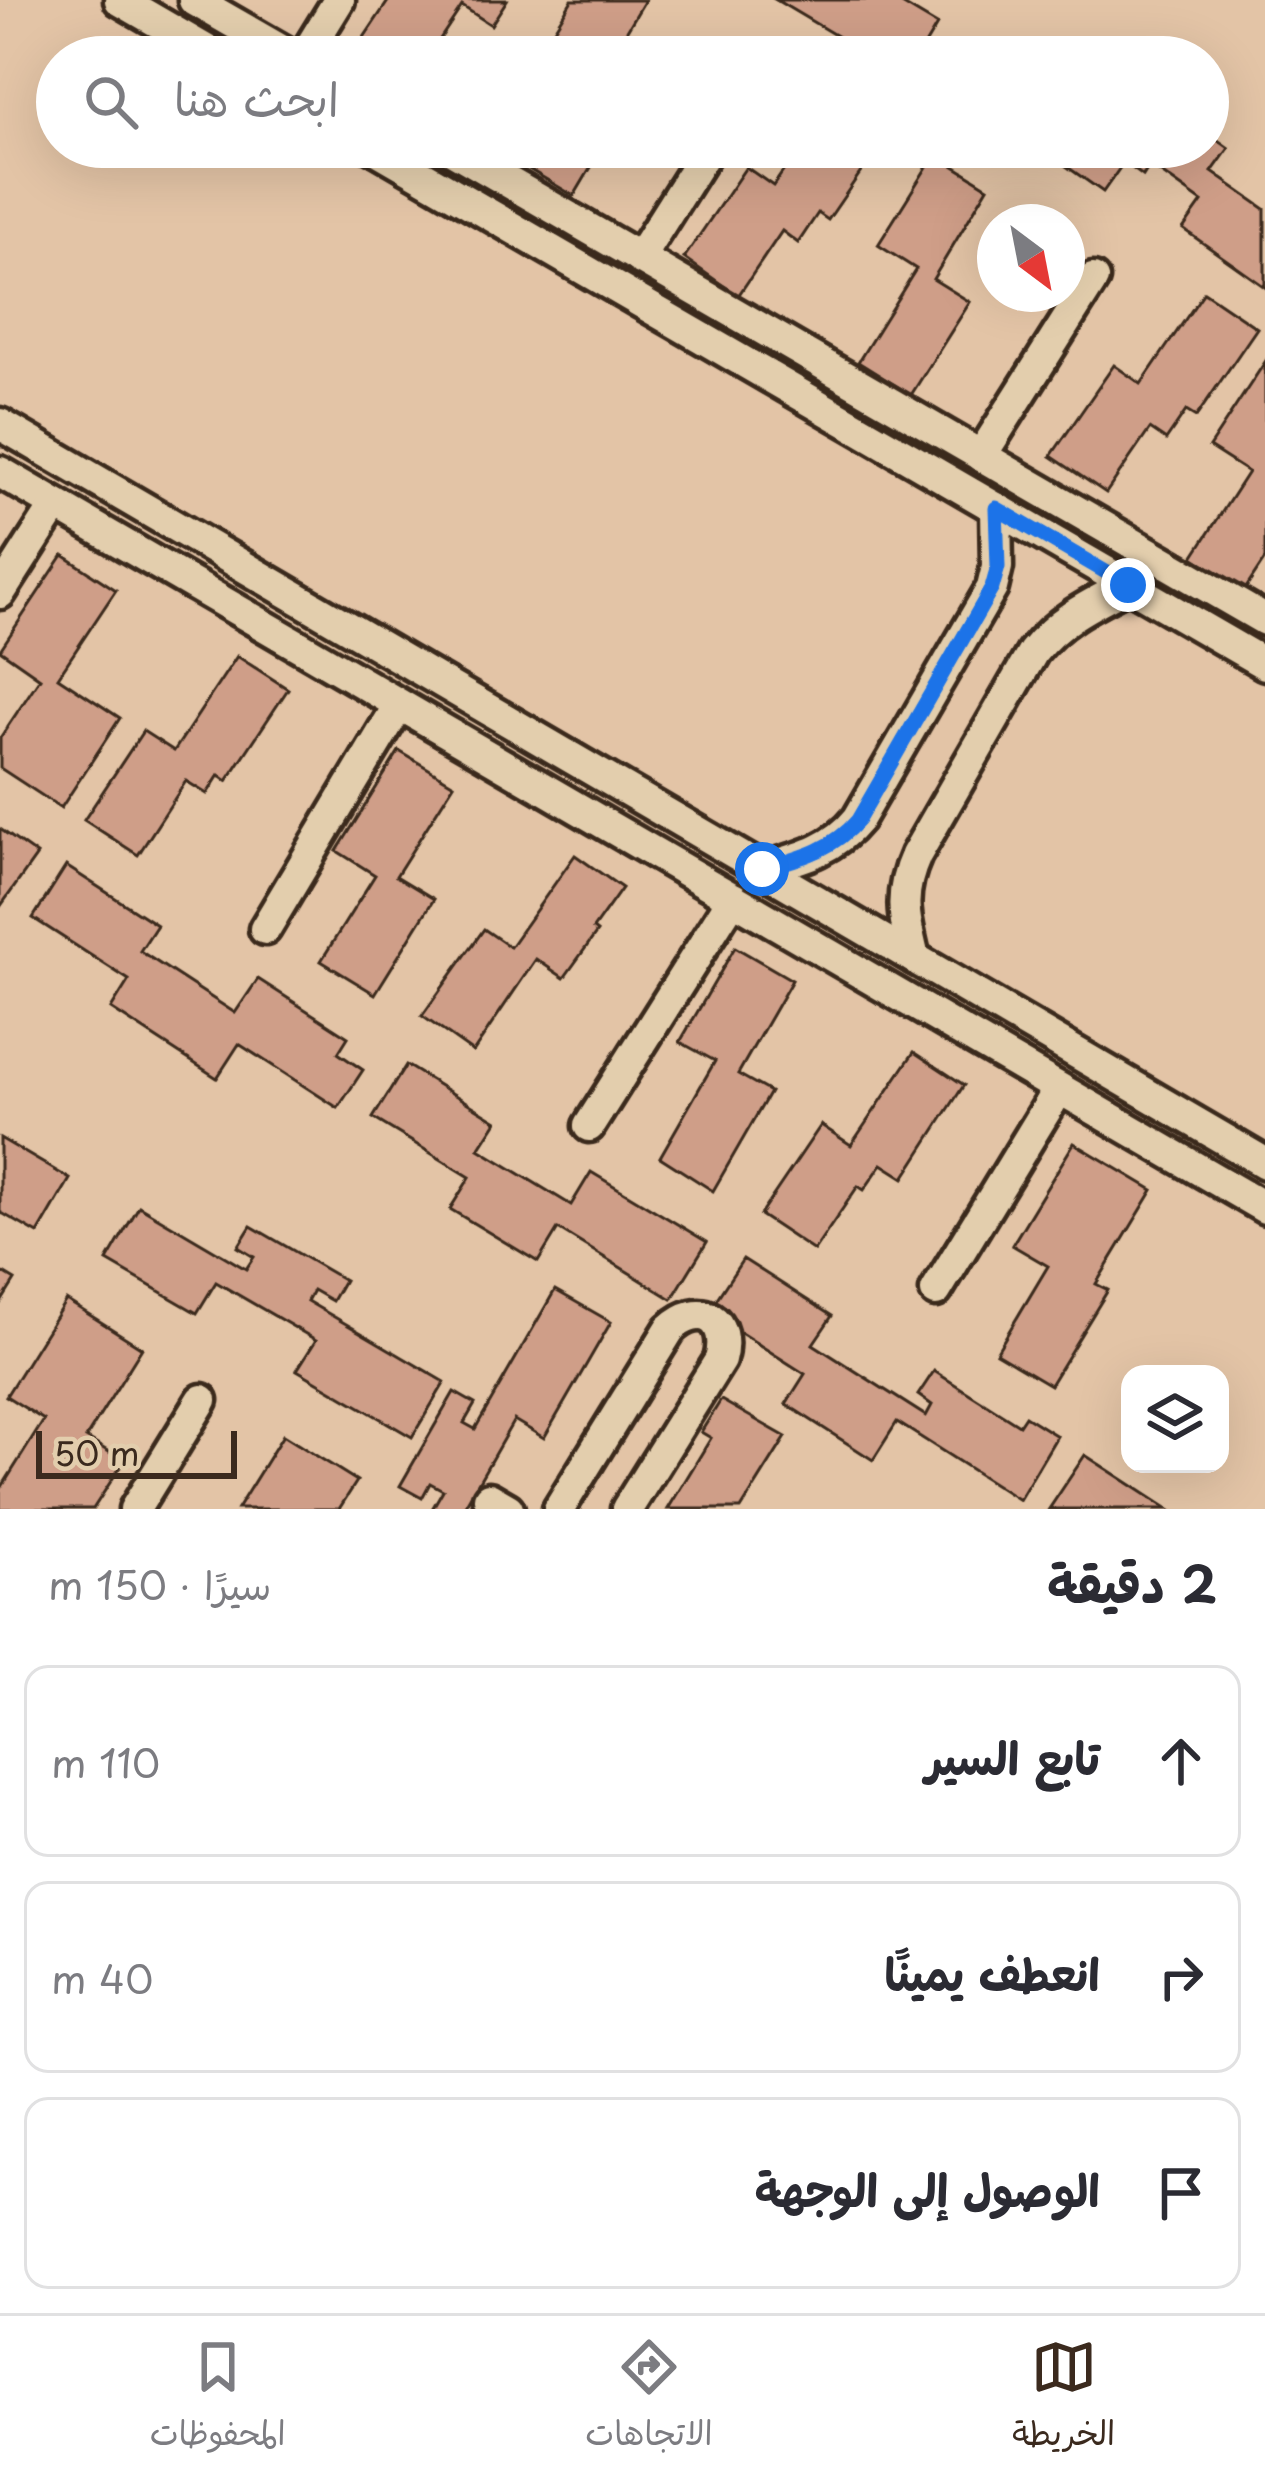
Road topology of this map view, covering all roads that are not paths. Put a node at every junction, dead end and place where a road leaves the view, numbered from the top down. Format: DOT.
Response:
graph roads {
  1 [pos="120,0"];
  2 [pos="194,0"];
  3 [pos="339,0"];
  4 [pos="182,36"];
  5 [pos="257,36"];
  6 [pos="317,36"];
  7 [pos="409,168"];
  8 [pos="484,168"];
  9 [pos="697,168"];
  10 [pos="639,258"];
  11 [pos="1094,278"];
  12 [pos="0,424"];
  13 [pos="981,456"];
  14 [pos="0,472"];
  15 [pos="56,505"];
  16 [pos="996,508"];
  17 [pos="1128,585"];
  18 [pos="0,593"];
  19 [pos="1265,620"];
  20 [pos="1265,664"];
  21 [pos="399,704"];
  22 [pos="762,869"];
  23 [pos="733,898"];
  24 [pos="265,928"];
  25 [pos="914,958"];
  26 [pos="1059,1089"];
  27 [pos="589,1126"];
  28 [pos="1265,1163"];
  29 [pos="1265,1208"];
  30 [pos="936,1291"];
  31 [pos="202,1400"];
  32 [pos="135,1509"];
  33 [pos="559,1509"];
  34 [pos="627,1509"];
  1 -- 4 [label="street"];
  2 -- 5 [label="street"];
  3 -- 6 [label="street"];
  7 -- 16 [label="street"];
  8 -- 10 [label="street"];
  9 -- 10 [label="street"];
  10 -- 13 [label="street"];
  11 -- 13 [label="street"];
  12 -- 22 [label="street"];
  13 -- 19 [label="street"];
  14 -- 15 [label="street"];
  15 -- 18 [label="street"];
  15 -- 21 [label="street"];
  16 -- 17 [label="street"];
  16 -- 22 [label="street"];
  17 -- 20 [label="street"];
  17 -- 25 [label="street"];
  21 -- 23 [label="street"];
  21 -- 24 [label="street"];
  22 -- 25 [label="street"];
  23 -- 26 [label="street"];
  23 -- 27 [label="street"];
  25 -- 28 [label="street"];
  26 -- 29 [label="street"];
  26 -- 30 [label="street"];
  31 -- 32 [label="street"];
  33 -- 34 [label="street"];
}
